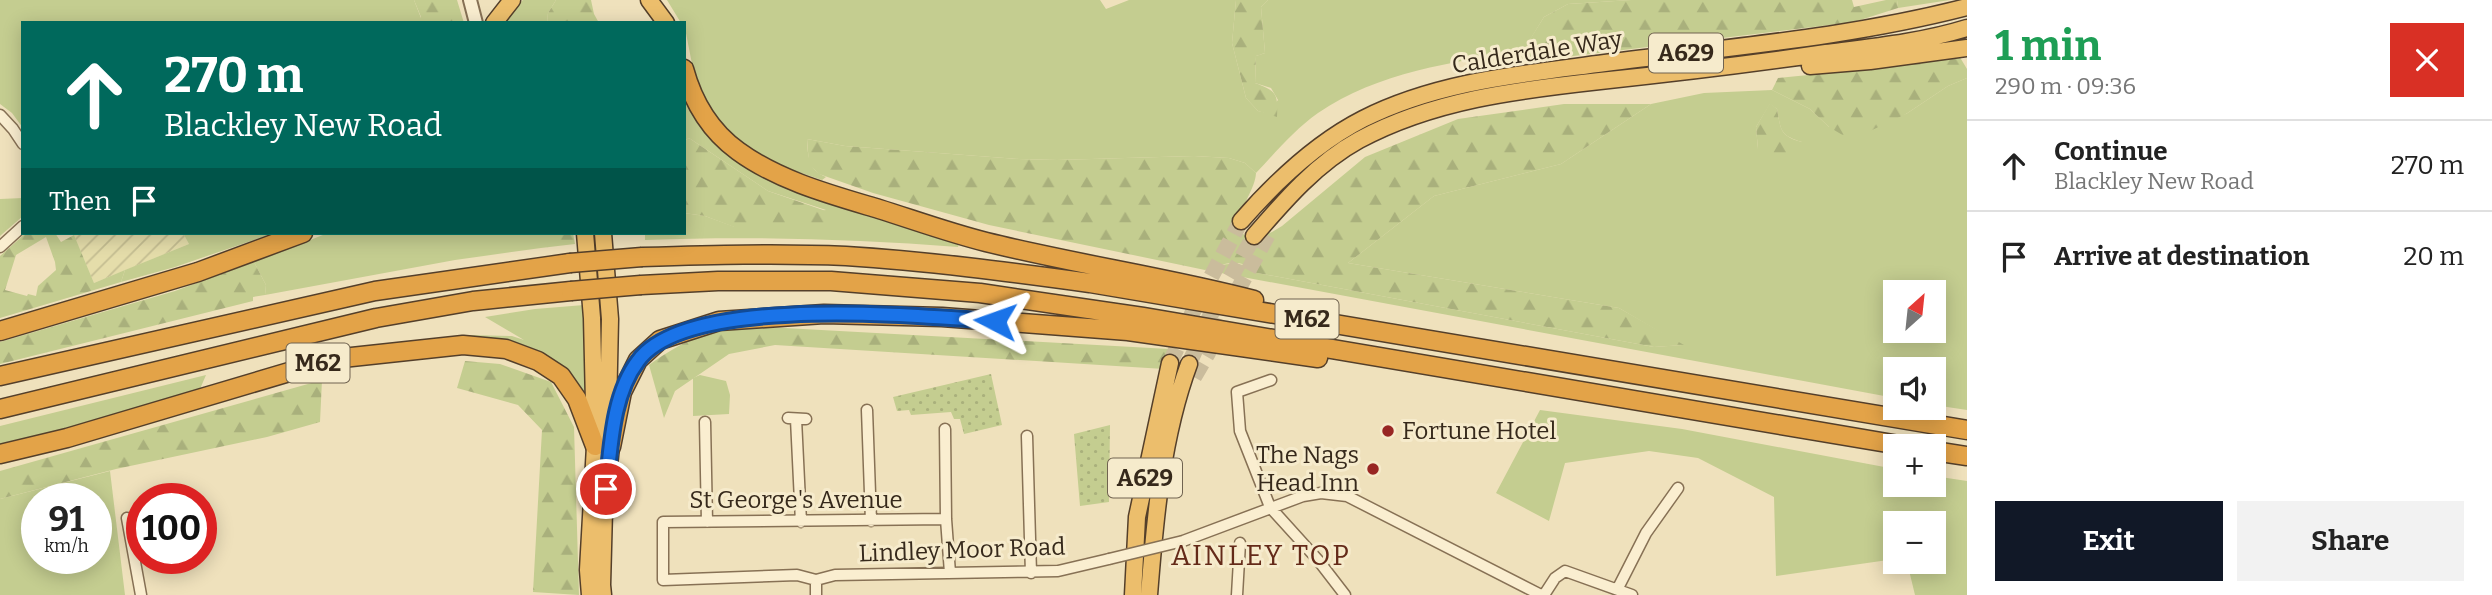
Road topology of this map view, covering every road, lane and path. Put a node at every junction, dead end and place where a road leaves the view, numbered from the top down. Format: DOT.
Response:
graph roads {
  1 [pos="470,0"];
  2 [pos="512,0"];
  3 [pos="649,0"];
  4 [pos="1967,7"];
  5 [pos="476,21"];
  6 [pos="496,21"];
  7 [pos="665,21"];
  8 [pos="1967,28"];
  9 [pos="1967,48"];
  10 [pos="1714,69"];
  11 [pos="686,76"];
  12 [pos="1505,93"];
  13 [pos="0,115"];
  14 [pos="21,141"];
  15 [pos="1241,221"];
  16 [pos="21,228"];
  17 [pos="1270,229"];
  18 [pos="298,235"];
  19 [pos="585,235"];
  20 [pos="603,235"];
  21 [pos="1254,236"];
  22 [pos="0,247"];
  23 [pos="1359,328"];
  24 [pos="0,331"];
  25 [pos="1170,363"];
  26 [pos="1454,369"];
  27 [pos="1192,371"];
  28 [pos="0,376"];
  29 [pos="1271,380"];
  30 [pos="0,409"];
  31 [pos="867,410"];
  32 [pos="797,418"];
  33 [pos="705,422"];
  34 [pos="946,429"];
  35 [pos="1967,430"];
  36 [pos="1027,436"];
  37 [pos="1883,442"];
  38 [pos="603,447"];
  39 [pos="1946,453"];
  40 [pos="0,454"];
  41 [pos="1967,456"];
  42 [pos="1678,488"];
  43 [pos="1270,507"];
  44 [pos="946,519"];
  45 [pos="872,521"];
  46 [pos="707,522"];
  47 [pos="801,522"];
  48 [pos="1240,543"];
  49 [pos="950,573"];
  50 [pos="1031,573"];
  51 [pos="137,574"];
  52 [pos="663,580"];
  53 [pos="816,580"];
  54 [pos="1618,589"];
  55 [pos="141,595"];
  56 [pos="590,595"];
  57 [pos="603,595"];
  58 [pos="816,595"];
  59 [pos="1133,595"];
  60 [pos="1152,595"];
  61 [pos="1237,595"];
  62 [pos="1345,595"];
  63 [pos="1543,595"];
  64 [pos="1632,595"];
  1 -- 5 [label="street"];
  2 -- 6 [label="highway"];
  3 -- 7 [label="highway"];
  4 -- 15 [label="highway, Calderdale Way / A629"];
  8 -- 10 [label="highway, Calderdale Way / A629"];
  9 -- 10 [label="highway"];
  10 -- 12 [label="highway, Calderdale Way / A629"];
  11 -- 23 [label="highway, M62"];
  12 -- 17 [label="highway, A629"];
  12 -- 21 [label="highway, Calderdale Way / A629"];
  13 -- 14 [label="street"];
  16 -- 22 [label="street"];
  18 -- 24 [label="highway"];
  19 -- 38 [label="highway"];
  20 -- 38 [label="highway"];
  23 -- 28 [label="highway, M62, bridge"];
  23 -- 35 [label="highway, M62"];
  25 -- 59 [label="highway, A629"];
  26 -- 30 [label="highway, M62, bridge"];
  26 -- 37 [label="highway, M62"];
  26 -- 38 [label="highway, M62"];
  27 -- 60 [label="highway, A629"];
  29 -- 43 [label="street"];
  31 -- 45 [label="street"];
  32 -- 47 [label="street"];
  33 -- 46 [label="street"];
  34 -- 44 [label="street"];
  36 -- 50 [label="street"];
  38 -- 40 [label="highway, M62"];
  38 -- 56 [label="highway"];
  38 -- 57 [label="highway"];
  39 -- 41 [label="highway"];
  42 -- 54 [label="street"];
  43 -- 50 [label="street, Lindley Moor Road, bridge"];
  43 -- 62 [label="street"];
  43 -- 63 [label="street, Lindley Moor Road"];
  44 -- 45 [label="street, St George's Avenue"];
  44 -- 49 [label="street"];
  45 -- 47 [label="street, St George's Avenue"];
  46 -- 47 [label="street, St George's Avenue"];
  46 -- 52 [label="street, St George's Avenue"];
  48 -- 61 [label="street"];
  49 -- 50 [label="street, Lindley Moor Road"];
  49 -- 53 [label="street, Lindley Moor Road"];
  51 -- 55 [label="street"];
  52 -- 53 [label="street, Lindley Moor Road"];
  53 -- 58 [label="street"];
  54 -- 63 [label="street"];
  54 -- 64 [label="street"];
}
